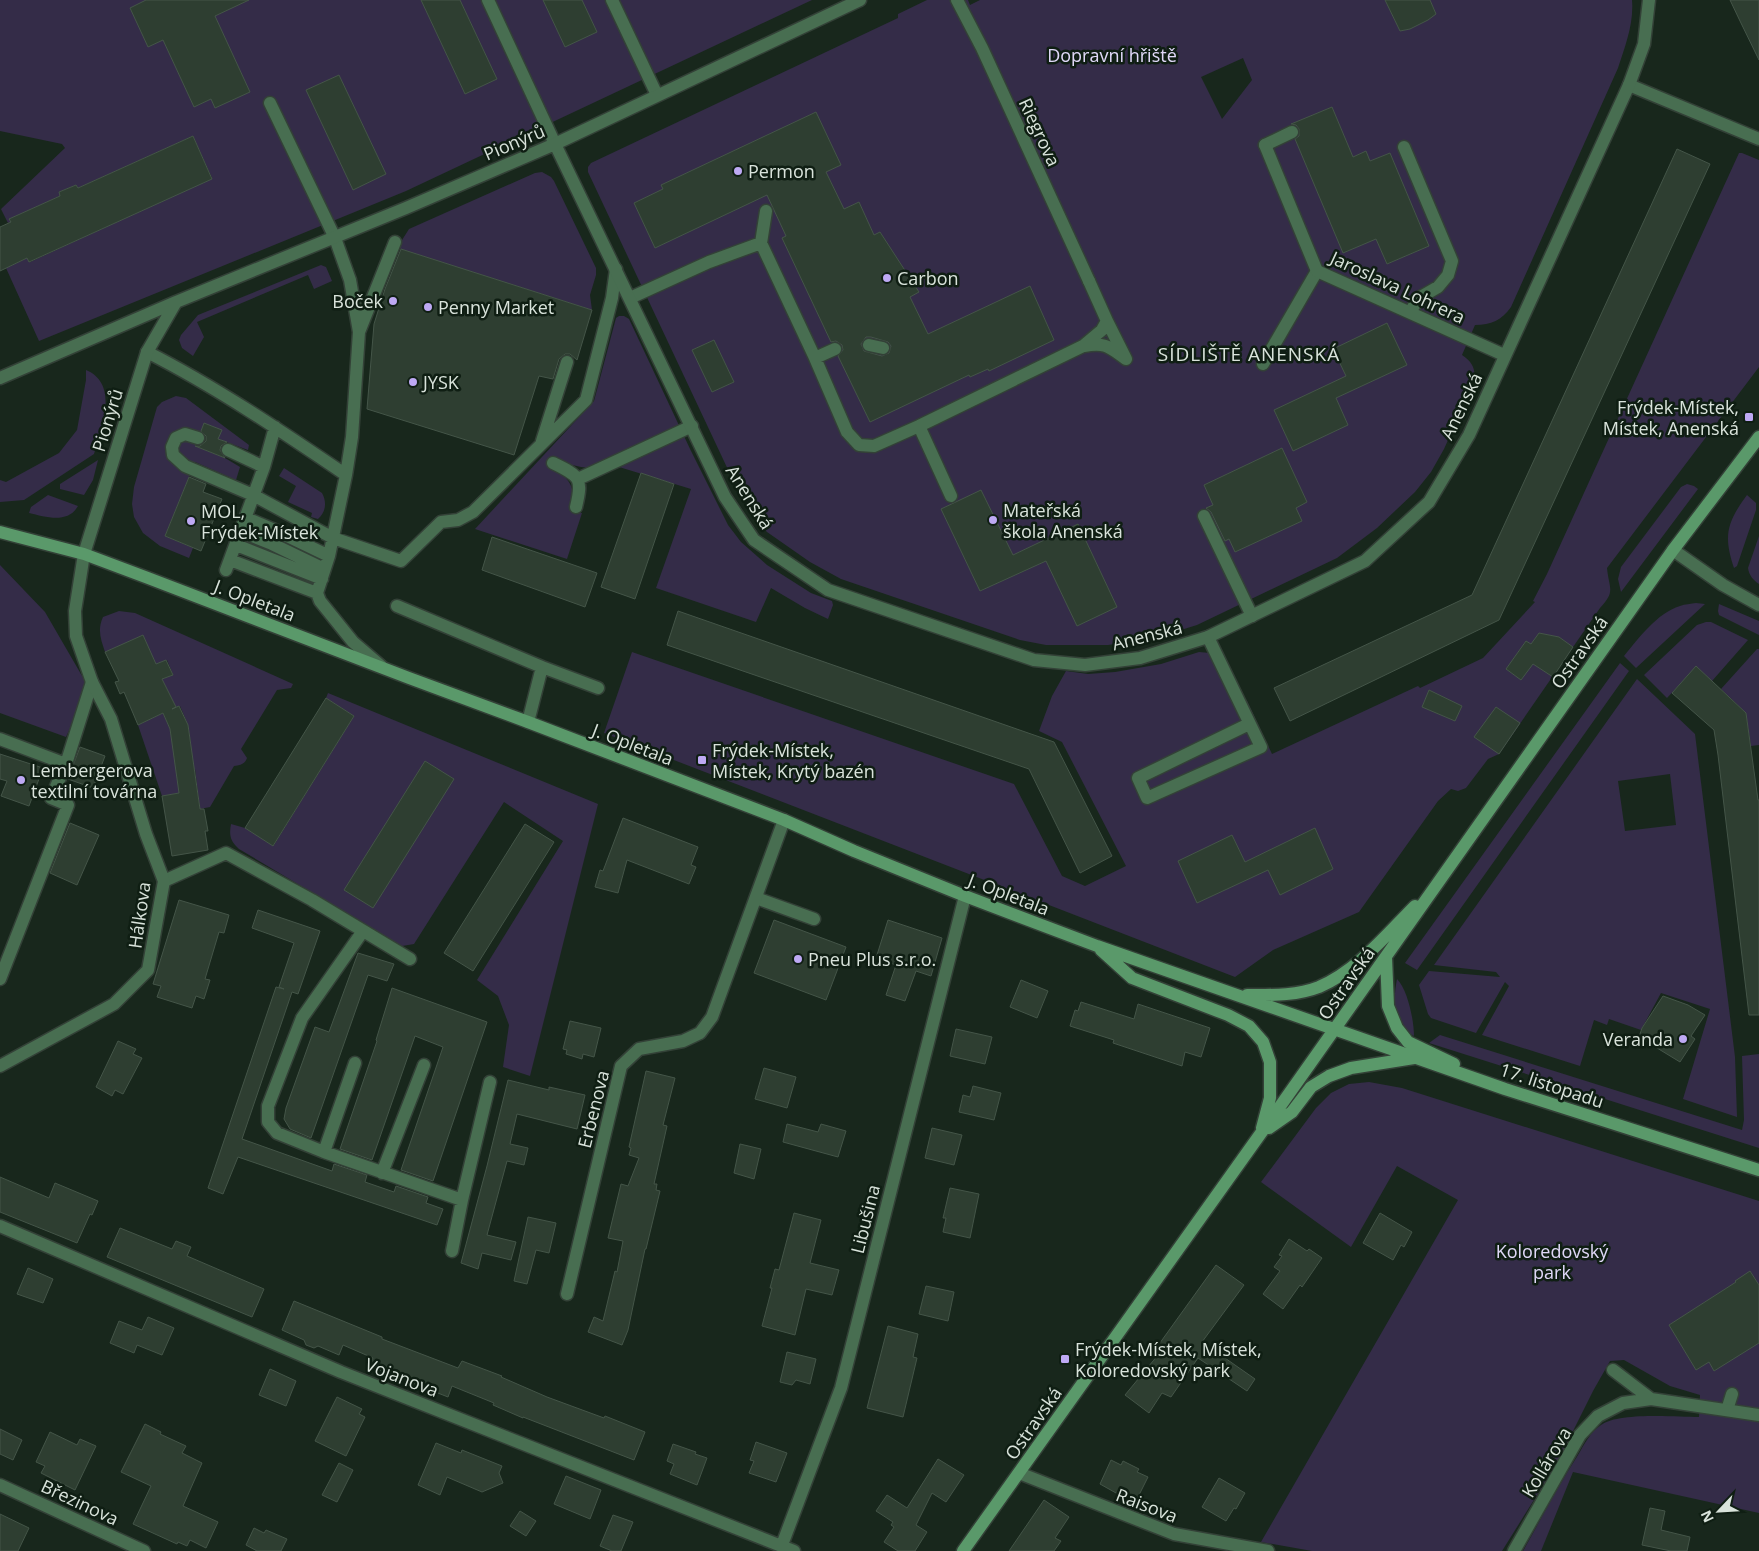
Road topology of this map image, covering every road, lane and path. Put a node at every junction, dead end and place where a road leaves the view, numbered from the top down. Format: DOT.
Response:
graph roads {
  1 [pos="488,0"];
  2 [pos="612,0"];
  3 [pos="860,0"];
  4 [pos="957,0"];
  5 [pos="1649,0"];
  6 [pos="1629,84"];
  7 [pos="657,96"];
  8 [pos="270,103"];
  9 [pos="1292,132"];
  10 [pos="1759,139"];
  11 [pos="555,144"];
  12 [pos="1404,147"];
  13 [pos="766,210"];
  14 [pos="335,238"];
  15 [pos="395,242"];
  16 [pos="761,243"];
  17 [pos="616,270"];
  18 [pos="1317,271"];
  19 [pos="630,298"];
  20 [pos="176,302"];
  21 [pos="1410,312"];
  22 [pos="1107,320"];
  23 [pos="359,332"];
  24 [pos="869,345"];
  25 [pos="1083,346"];
  26 [pos="883,348"];
  27 [pos="835,349"];
  28 [pos="147,352"];
  29 [pos="1504,355"];
  30 [pos="815,358"];
  31 [pos="567,362"];
  32 [pos="1263,364"];
  33 [pos="0,378"];
  34 [pos="692,426"];
  35 [pos="919,426"];
  36 [pos="276,427"];
  37 [pos="1759,437"];
  38 [pos="198,438"];
  39 [pos="541,444"];
  40 [pos="228,450"];
  41 [pos="553,462"];
  42 [pos="264,467"];
  43 [pos="346,475"];
  44 [pos="578,479"];
  45 [pos="253,495"];
  46 [pos="951,496"];
  47 [pos="576,507"];
  48 [pos="1204,516"];
  49 [pos="250,520"];
  50 [pos="0,532"];
  51 [pos="245,534"];
  52 [pos="333,538"];
  53 [pos="240,547"];
  54 [pos="1672,550"];
  55 [pos="84,554"];
  56 [pos="329,556"];
  57 [pos="323,574"];
  58 [pos="317,593"];
  59 [pos="1759,605"];
  60 [pos="398,606"];
  61 [pos="1252,616"];
  62 [pos="1208,637"];
  63 [pos="542,667"];
  64 [pos="383,668"];
  65 [pos="92,682"];
  66 [pos="598,688"];
  67 [pos="528,722"];
  68 [pos="1250,724"];
  69 [pos="0,739"];
  70 [pos="66,764"];
  71 [pos="784,820"];
  72 [pos="1442,878"];
  73 [pos="164,881"];
  74 [pos="965,896"];
  75 [pos="756,898"];
  76 [pos="814,919"];
  77 [pos="363,931"];
  78 [pos="1097,946"];
  79 [pos="1386,957"];
  80 [pos="410,959"];
  81 [pos="0,979"];
  82 [pos="1236,995"];
  83 [pos="1335,1029"];
  84 [pos="1416,1058"];
  85 [pos="355,1063"];
  86 [pos="424,1065"];
  87 [pos="0,1066"];
  88 [pos="490,1082"];
  89 [pos="1505,1089"];
  90 [pos="1261,1134"];
  91 [pos="324,1152"];
  92 [pos="1759,1170"];
  93 [pos="382,1173"];
  94 [pos="462,1200"];
  95 [pos="0,1226"];
  96 [pos="452,1251"];
  97 [pos="567,1294"];
  98 [pos="1613,1370"];
  99 [pos="1732,1394"];
  100 [pos="1651,1399"];
  101 [pos="1727,1410"];
  102 [pos="1759,1415"];
  103 [pos="1019,1473"];
  104 [pos="0,1485"];
  105 [pos="782,1545"];
  106 [pos="144,1551"];
  107 [pos="794,1551"];
  108 [pos="964,1551"];
  109 [pos="1268,1551"];
  110 [pos="1514,1551"];
  1 -- 11 [label="street, Anenská"];
  2 -- 7 [label="street"];
  3 -- 7 [label="street, Pionýrů"];
  4 -- 22 [label="street, Riegrova"];
  5 -- 6 [label="street, Anenská"];
  6 -- 10 [label="street"];
  6 -- 29 [label="street, Anenská"];
  7 -- 11 [label="street, Pionýrů"];
  8 -- 14 [label="street"];
  9 -- 18 [label="street, Jaroslava Lohrera"];
  11 -- 14 [label="street, Pionýrů"];
  11 -- 17 [label="street, Anenská"];
  12 -- 21 [label="street"];
  13 -- 16 [label="street"];
  14 -- 20 [label="street, Pionýrů"];
  14 -- 23 [label="street"];
  15 -- 23 [label="street"];
  16 -- 19 [label="street"];
  16 -- 30 [label="street"];
  17 -- 19 [label="street, Anenská"];
  17 -- 39 [label="street"];
  18 -- 21 [label="street, Jaroslava Lohrera"];
  18 -- 32 [label="street"];
  19 -- 34 [label="street, Anenská"];
  20 -- 28 [label="street, Pionýrů"];
  20 -- 33 [label="street, Pionýrů"];
  21 -- 29 [label="street, Jaroslava Lohrera"];
  22 -- 25 [label="street"];
  22 -- 25 [label="street, Riegrova"];
  23 -- 43 [label="street"];
  24 -- 26 [label="street"];
  25 -- 35 [label="street"];
  27 -- 30 [label="street"];
  28 -- 36 [label="street"];
  28 -- 55 [label="street, Pionýrů"];
  29 -- 61 [label="street, Anenská"];
  30 -- 35 [label="street"];
  31 -- 39 [label="street"];
  34 -- 44 [label="street"];
  34 -- 62 [label="street, Anenská"];
  35 -- 46 [label="street"];
  36 -- 42 [label="street"];
  36 -- 43 [label="street"];
  37 -- 54 [label="main road, Ostravská"];
  38 -- 45 [label="street"];
  39 -- 52 [label="street"];
  40 -- 42 [label="street"];
  41 -- 44 [label="street"];
  42 -- 45 [label="street"];
  43 -- 52 [label="street"];
  44 -- 47 [label="street"];
  45 -- 49 [label="street"];
  45 -- 52 [label="street"];
  48 -- 61 [label="street"];
  49 -- 51 [label="street"];
  49 -- 56 [label="street"];
  50 -- 55 [label="main road, J. Opletala"];
  51 -- 53 [label="street"];
  51 -- 57 [label="street"];
  52 -- 56 [label="street"];
  53 -- 57 [label="street"];
  53 -- 58 [label="street"];
  54 -- 59 [label="street"];
  54 -- 72 [label="main road, Ostravská"];
  55 -- 64 [label="main road, J. Opletala"];
  55 -- 65 [label="street, Hálkova"];
  56 -- 57 [label="street"];
  57 -- 58 [label="street"];
  58 -- 64 [label="street"];
  60 -- 63 [label="street"];
  61 -- 62 [label="street, Anenská"];
  62 -- 68 [label="street"];
  63 -- 66 [label="street"];
  63 -- 67 [label="street"];
  64 -- 67 [label="main road, J. Opletala"];
  65 -- 70 [label="street"];
  65 -- 73 [label="street, Hálkova"];
  67 -- 71 [label="main road, J. Opletala"];
  68 -- 68 [label="street"];
  69 -- 70 [label="street"];
  70 -- 81 [label="street"];
  71 -- 74 [label="main road, J. Opletala"];
  71 -- 75 [label="street, Erbenova"];
  72 -- 79 [label="main road, Ostravská"];
  72 -- 82 [label="main road"];
  73 -- 77 [label="street"];
  73 -- 87 [label="street, Hálkova"];
  74 -- 78 [label="main road, J. Opletala"];
  74 -- 105 [label="street, Libušina"];
  75 -- 76 [label="street"];
  75 -- 97 [label="street, Erbenova"];
  77 -- 80 [label="street"];
  77 -- 91 [label="street"];
  78 -- 82 [label="main road, J. Opletala"];
  78 -- 90 [label="main road"];
  79 -- 83 [label="main road, Ostravská"];
  79 -- 89 [label="main road"];
  82 -- 83 [label="main road, J. Opletala"];
  83 -- 84 [label="main road, 17. listopadu"];
  83 -- 90 [label="main road, Ostravská"];
  84 -- 89 [label="main road, 17. listopadu"];
  84 -- 90 [label="main road"];
  85 -- 91 [label="street"];
  86 -- 93 [label="street"];
  88 -- 94 [label="street"];
  89 -- 92 [label="main road, 17. listopadu"];
  90 -- 103 [label="main road, Ostravská"];
  91 -- 93 [label="street"];
  93 -- 94 [label="street"];
  94 -- 96 [label="street"];
  95 -- 105 [label="street, Vojanova"];
  98 -- 100 [label="street, Kollárova"];
  99 -- 101 [label="street"];
  100 -- 101 [label="street, Kollárova"];
  100 -- 110 [label="street, Kollárova"];
  101 -- 102 [label="street, Kollárova"];
  103 -- 108 [label="main road, Ostravská"];
  103 -- 109 [label="street, Raisova"];
  104 -- 106 [label="street, Březinova"];
  105 -- 107 [label="street, Vojanova"];
}
